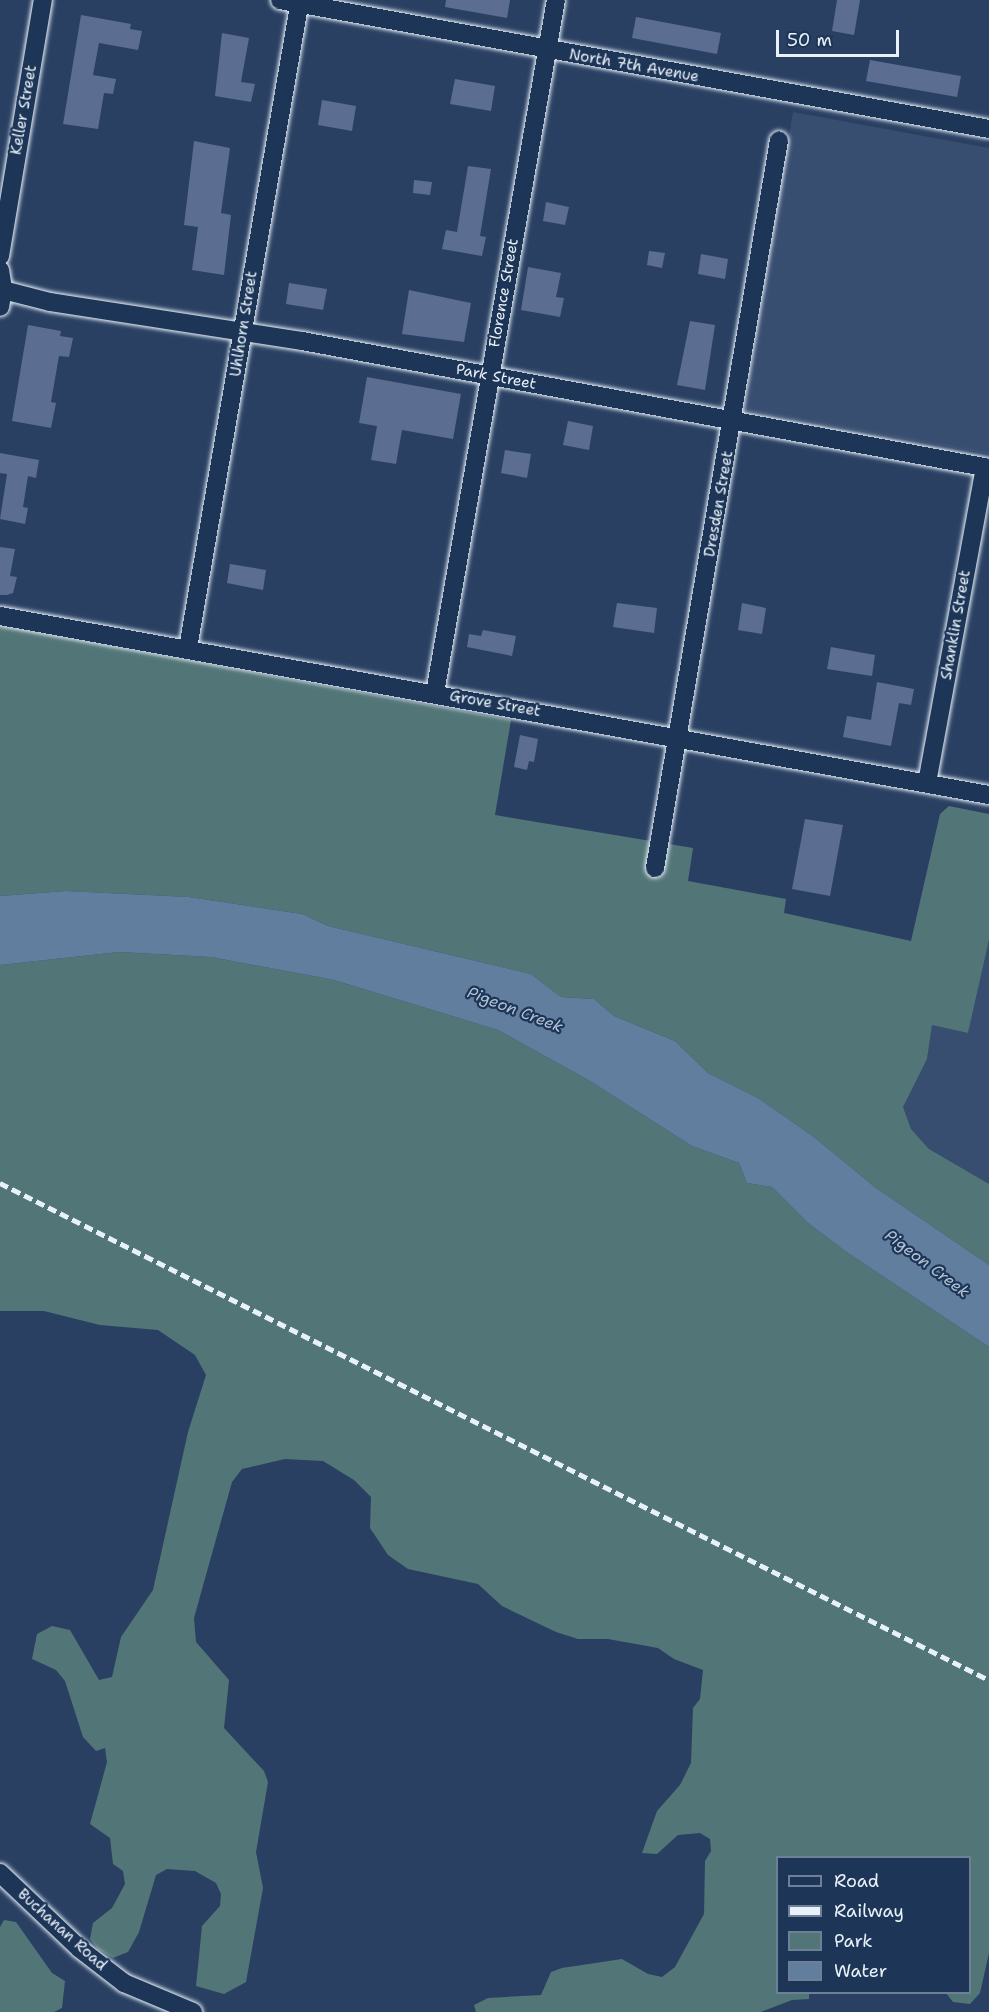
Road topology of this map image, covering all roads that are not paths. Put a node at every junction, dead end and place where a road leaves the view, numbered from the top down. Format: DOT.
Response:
graph roads {
  1 [pos="43,0"];
  2 [pos="280,0"];
  3 [pos="556,0"];
  4 [pos="299,2"];
  5 [pos="547,51"];
  6 [pos="989,129"];
  7 [pos="779,140"];
  8 [pos="0,256"];
  9 [pos="0,270"];
  10 [pos="2,299"];
  11 [pos="242,332"];
  12 [pos="489,375"];
  13 [pos="733,420"];
  14 [pos="987,467"];
  15 [pos="0,616"];
  16 [pos="189,648"];
  17 [pos="435,693"];
  18 [pos="678,736"];
  19 [pos="927,783"];
  20 [pos="989,795"];
  21 [pos="655,868"];
  22 [pos="0,1873"];
  23 [pos="193,2012"];
  1 -- 8 [label="street, Keller Street"];
  2 -- 4 [label="street, North 7th Avenue"];
  3 -- 5 [label="street, Florence Street"];
  4 -- 5 [label="street, North 7th Avenue"];
  4 -- 11 [label="street, Uhlhorn Street"];
  5 -- 6 [label="street, North 7th Avenue"];
  5 -- 12 [label="street, Florence Street"];
  7 -- 13 [label="street, Dresden Street"];
  9 -- 10 [label="street"];
  10 -- 11 [label="street, Park Street"];
  11 -- 12 [label="street, Park Street"];
  11 -- 16 [label="street, Uhlhorn Street"];
  12 -- 13 [label="street, Park Street"];
  12 -- 17 [label="street, Florence Street"];
  13 -- 14 [label="street, Park Street"];
  13 -- 18 [label="street, Dresden Street"];
  14 -- 19 [label="street, Shanklin Street"];
  15 -- 16 [label="street, Grove Street"];
  16 -- 17 [label="street, Grove Street"];
  17 -- 18 [label="street, Grove Street"];
  18 -- 19 [label="street, Grove Street"];
  18 -- 21 [label="street, Dresden Street"];
  19 -- 20 [label="street, Grove Street"];
  22 -- 23 [label="street, Buchanan Road"];
}
